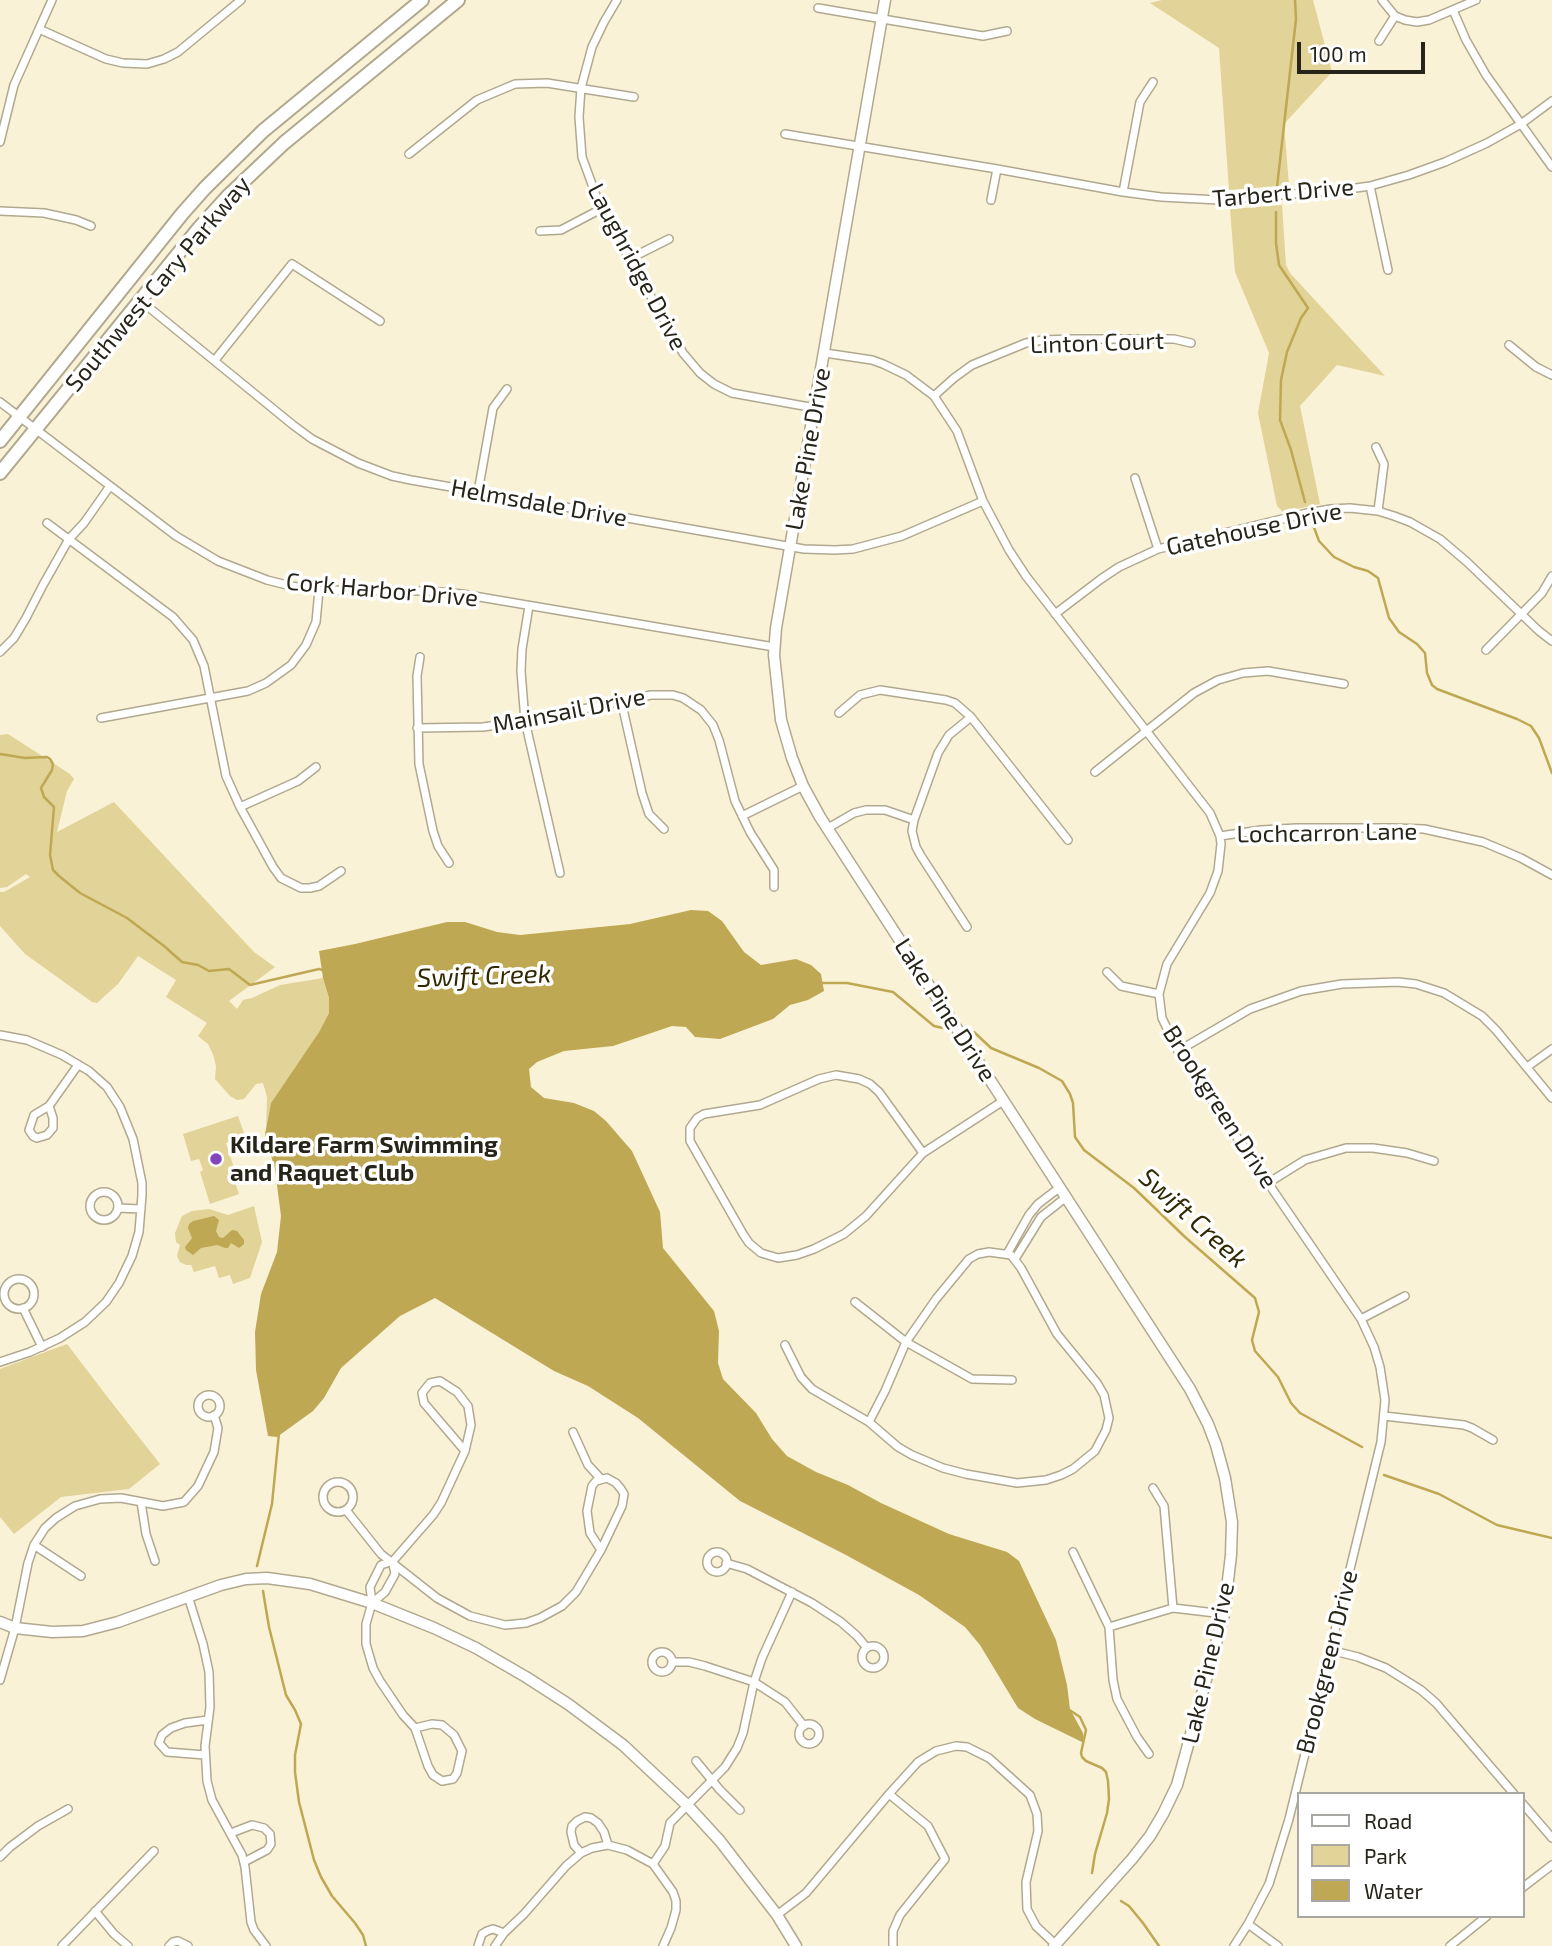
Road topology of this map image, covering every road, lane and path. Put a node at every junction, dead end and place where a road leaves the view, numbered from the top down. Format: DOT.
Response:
graph roads {
  1 [pos="51,0"];
  2 [pos="241,0"];
  3 [pos="422,0"];
  4 [pos="458,0"];
  5 [pos="617,0"];
  6 [pos="885,0"];
  7 [pos="1382,0"];
  8 [pos="1476,0"];
  9 [pos="818,8"];
  10 [pos="1453,10"];
  11 [pos="1395,16"];
  12 [pos="882,19"];
  13 [pos="39,29"];
  14 [pos="1007,31"];
  15 [pos="1379,41"];
  16 [pos="1153,82"];
  17 [pos="581,88"];
  18 [pos="634,97"];
  19 [pos="1552,101"];
  20 [pos="1521,124"];
  21 [pos="785,134"];
  22 [pos="0,142"];
  23 [pos="860,146"];
  24 [pos="409,154"];
  25 [pos="1552,167"];
  26 [pos="997,169"];
  27 [pos="1370,186"];
  28 [pos="1124,192"];
  29 [pos="991,200"];
  30 [pos="601,209"];
  31 [pos="0,211"];
  32 [pos="91,226"];
  33 [pos="540,231"];
  34 [pos="669,239"];
  35 [pos="629,259"];
  36 [pos="1388,270"];
  37 [pos="141,301"];
  38 [pos="380,321"];
  39 [pos="1191,343"];
  40 [pos="1509,345"];
  41 [pos="825,353"];
  42 [pos="215,360"];
  43 [pos="1552,375"];
  44 [pos="508,389"];
  45 [pos="934,396"];
  46 [pos="0,402"];
  47 [pos="815,408"];
  48 [pos="20,417"];
  49 [pos="36,429"];
  50 [pos="0,441"];
  51 [pos="1376,447"];
  52 [pos="0,473"];
  53 [pos="1135,478"];
  54 [pos="110,486"];
  55 [pos="478,492"];
  56 [pos="983,501"];
  57 [pos="1378,511"];
  58 [pos="47,523"];
  59 [pos="69,539"];
  60 [pos="792,546"];
  61 [pos="1158,549"];
  62 [pos="1552,576"];
  63 [pos="319,590"];
  64 [pos="529,606"];
  65 [pos="1055,614"];
  66 [pos="1521,615"];
  67 [pos="1552,641"];
  68 [pos="774,647"];
  69 [pos="1486,650"];
  70 [pos="0,652"];
  71 [pos="420,657"];
  72 [pos="1344,684"];
  73 [pos="210,698"];
  74 [pos="621,700"];
  75 [pos="839,713"];
  76 [pos="971,717"];
  77 [pos="101,718"];
  78 [pos="525,721"];
  79 [pos="417,728"];
  80 [pos="1147,730"];
  81 [pos="316,767"];
  82 [pos="1095,772"];
  83 [pos="803,786"];
  84 [pos="240,807"];
  85 [pos="742,816"];
  86 [pos="914,820"];
  87 [pos="828,828"];
  88 [pos="664,829"];
  89 [pos="1220,836"];
  90 [pos="1068,840"];
  91 [pos="449,863"];
  92 [pos="341,871"];
  93 [pos="560,873"];
  94 [pos="1552,875"];
  95 [pos="774,887"];
  96 [pos="967,927"];
  97 [pos="1107,972"];
  98 [pos="1159,994"];
  99 [pos="0,1035"];
  100 [pos="1552,1049"];
  101 [pos="1178,1051"];
  102 [pos="78,1065"];
  103 [pos="1527,1067"];
  104 [pos="1552,1098"];
  105 [pos="1003,1101"];
  106 [pos="49,1106"];
  107 [pos="923,1153"];
  108 [pos="1434,1161"];
  109 [pos="1268,1183"];
  110 [pos="1059,1188"];
  111 [pos="1065,1198"];
  112 [pos="118,1208"];
  113 [pos="141,1209"];
  114 [pos="1007,1254"];
  115 [pos="1015,1259"];
  116 [pos="1405,1296"];
  117 [pos="855,1302"];
  118 [pos="23,1308"];
  119 [pos="1362,1319"];
  120 [pos="906,1342"];
  121 [pos="785,1345"];
  122 [pos="42,1347"];
  123 [pos="0,1362"];
  124 [pos="1012,1380"];
  125 [pos="214,1415"];
  126 [pos="1384,1416"];
  127 [pos="869,1422"];
  128 [pos="573,1432"];
  129 [pos="1493,1440"];
  130 [pos="465,1451"];
  131 [pos="601,1479"];
  132 [pos="1153,1488"];
  133 [pos="141,1502"];
  134 [pos="346,1510"];
  135 [pos="34,1545"];
  136 [pos="601,1550"];
  137 [pos="1073,1552"];
  138 [pos="155,1561"];
  139 [pos="393,1562"];
  140 [pos="726,1563"];
  141 [pos="81,1576"];
  142 [pos="792,1592"];
  143 [pos="188,1596"];
  144 [pos="372,1603"];
  145 [pos="1173,1608"];
  146 [pos="1224,1614"];
  147 [pos="0,1622"];
  148 [pos="1110,1627"];
  149 [pos="15,1628"];
  150 [pos="867,1648"];
  151 [pos="1330,1650"];
  152 [pos="672,1662"];
  153 [pos="0,1680"];
  154 [pos="754,1682"];
  155 [pos="208,1720"];
  156 [pos="804,1726"];
  157 [pos="415,1728"];
  158 [pos="1149,1754"];
  159 [pos="205,1755"];
  160 [pos="696,1761"];
  161 [pos="713,1780"];
  162 [pos="1512,1792"];
  163 [pos="889,1794"];
  164 [pos="687,1805"];
  165 [pos="1524,1805"];
  166 [pos="68,1809"];
  167 [pos="740,1810"];
  168 [pos="1289,1819"];
  169 [pos="1296,1821"];
  170 [pos="231,1833"];
  171 [pos="1552,1838"];
  172 [pos="608,1845"];
  173 [pos="154,1851"];
  174 [pos="581,1853"];
  175 [pos="0,1857"];
  176 [pos="244,1862"];
  177 [pos="653,1864"];
  178 [pos="1552,1865"];
  179 [pos="1524,1886"];
  180 [pos="95,1911"];
  181 [pos="777,1916"];
  182 [pos="1485,1918"];
  183 [pos="1248,1924"];
  184 [pos="504,1933"];
  185 [pos="1055,1945"];
  186 [pos="62,1946"];
  187 [pos="128,1946"];
  188 [pos="169,1946"];
  189 [pos="188,1946"];
  190 [pos="266,1946"];
  191 [pos="478,1946"];
  192 [pos="495,1946"];
  193 [pos="663,1946"];
  194 [pos="796,1946"];
  195 [pos="893,1946"];
  196 [pos="1234,1946"];
  197 [pos="1278,1946"];
  198 [pos="1450,1946"];
  1 -- 13 [label="street"];
  2 -- 13 [label="street"];
  3 -- 48 [label="main road, Southwest Cary Parkway"];
  4 -- 37 [label="main road, Southwest Cary Parkway"];
  5 -- 17 [label="street, Laughridge Drive"];
  6 -- 12 [label="street, Lake Pine Drive"];
  7 -- 11 [label="street"];
  8 -- 10 [label="street"];
  9 -- 12 [label="street"];
  10 -- 11 [label="street"];
  10 -- 20 [label="street"];
  11 -- 15 [label="street"];
  12 -- 14 [label="street"];
  12 -- 23 [label="street, Lake Pine Drive"];
  13 -- 22 [label="street"];
  16 -- 28 [label="street"];
  17 -- 18 [label="street"];
  17 -- 24 [label="street"];
  17 -- 30 [label="street, Laughridge Drive"];
  19 -- 20 [label="street, Tarbert Drive"];
  20 -- 25 [label="street"];
  20 -- 27 [label="street, Tarbert Drive"];
  21 -- 23 [label="street, Tarbert Drive"];
  23 -- 26 [label="street, Tarbert Drive"];
  23 -- 41 [label="street, Lake Pine Drive"];
  26 -- 28 [label="street, Tarbert Drive"];
  26 -- 29 [label="street"];
  27 -- 28 [label="street, Tarbert Drive"];
  27 -- 36 [label="street"];
  30 -- 33 [label="street"];
  30 -- 35 [label="street, Laughridge Drive"];
  31 -- 32 [label="street"];
  34 -- 35 [label="street"];
  35 -- 47 [label="street, Laughridge Drive"];
  37 -- 42 [label="street, Helmsdale Drive"];
  37 -- 49 [label="main road, Southwest Cary Parkway"];
  38 -- 42 [label="street"];
  39 -- 45 [label="street, Linton Court"];
  40 -- 43 [label="street"];
  41 -- 45 [label="street, Brookgreen Drive"];
  41 -- 47 [label="street, Lake Pine Drive"];
  42 -- 55 [label="street, Helmsdale Drive"];
  44 -- 55 [label="street"];
  45 -- 56 [label="street, Brookgreen Drive"];
  46 -- 48 [label="street, Cork Harbor Drive"];
  47 -- 60 [label="street, Lake Pine Drive"];
  48 -- 49 [label="street, Cork Harbor Drive"];
  48 -- 50 [label="main road, Southwest Cary Parkway"];
  49 -- 52 [label="main road, Southwest Cary Parkway"];
  49 -- 54 [label="street, Cork Harbor Drive"];
  51 -- 57 [label="street"];
  53 -- 61 [label="street"];
  54 -- 59 [label="street"];
  54 -- 63 [label="street, Cork Harbor Drive"];
  55 -- 60 [label="street, Helmsdale Drive"];
  56 -- 60 [label="street, Helmsdale Drive"];
  56 -- 65 [label="street, Brookgreen Drive"];
  57 -- 61 [label="street, Gatehouse Drive"];
  57 -- 66 [label="street, Gatehouse Drive"];
  58 -- 59 [label="street"];
  59 -- 70 [label="street"];
  59 -- 73 [label="street"];
  60 -- 68 [label="street, Lake Pine Drive"];
  61 -- 65 [label="street, Gatehouse Drive"];
  62 -- 66 [label="street"];
  63 -- 64 [label="street, Cork Harbor Drive"];
  63 -- 73 [label="street"];
  64 -- 68 [label="street, Cork Harbor Drive"];
  64 -- 78 [label="street"];
  65 -- 80 [label="street, Brookgreen Drive"];
  66 -- 67 [label="street, Gatehouse Drive"];
  66 -- 69 [label="street"];
  68 -- 83 [label="street, Lake Pine Drive"];
  71 -- 79 [label="street"];
  72 -- 80 [label="street"];
  73 -- 77 [label="street"];
  73 -- 84 [label="street"];
  74 -- 78 [label="street, Mainsail Drive"];
  74 -- 85 [label="street, Mainsail Drive"];
  74 -- 88 [label="street"];
  75 -- 76 [label="street"];
  76 -- 86 [label="street"];
  76 -- 90 [label="street"];
  78 -- 79 [label="street, Mainsail Drive"];
  78 -- 93 [label="street"];
  79 -- 91 [label="street"];
  80 -- 82 [label="street"];
  80 -- 89 [label="street, Brookgreen Drive"];
  81 -- 84 [label="street"];
  83 -- 85 [label="street"];
  83 -- 87 [label="street, Lake Pine Drive"];
  84 -- 92 [label="street"];
  85 -- 95 [label="street, Mainsail Drive"];
  86 -- 87 [label="street"];
  86 -- 96 [label="street"];
  87 -- 105 [label="street, Lake Pine Drive"];
  89 -- 94 [label="street, Lochcarron Lane"];
  89 -- 98 [label="street, Brookgreen Drive"];
  97 -- 98 [label="street"];
  98 -- 101 [label="street, Brookgreen Drive"];
  99 -- 102 [label="street"];
  100 -- 103 [label="street"];
  101 -- 103 [label="street"];
  101 -- 109 [label="street, Brookgreen Drive"];
  102 -- 106 [label="street"];
  102 -- 113 [label="street"];
  103 -- 104 [label="street"];
  105 -- 107 [label="street"];
  105 -- 110 [label="street, Lake Pine Drive"];
  106 -- 106 [label="street"];
  107 -- 107 [label="street"];
  108 -- 109 [label="street"];
  109 -- 119 [label="street, Brookgreen Drive"];
  110 -- 111 [label="street, Lake Pine Drive"];
  110 -- 114 [label="street"];
  111 -- 115 [label="street"];
  111 -- 146 [label="street, Lake Pine Drive"];
  112 -- 112 [label="street"];
  112 -- 113 [label="street"];
  113 -- 122 [label="street"];
  114 -- 115 [label="street"];
  114 -- 120 [label="street"];
  115 -- 127 [label="street"];
  116 -- 119 [label="street"];
  117 -- 120 [label="street"];
  118 -- 118 [label="street"];
  118 -- 122 [label="street"];
  119 -- 126 [label="street, Brookgreen Drive"];
  120 -- 124 [label="street"];
  120 -- 127 [label="street"];
  121 -- 127 [label="street"];
  122 -- 123 [label="street"];
  125 -- 133 [label="street"];
  126 -- 129 [label="street"];
  126 -- 151 [label="street, Brookgreen Drive"];
  128 -- 131 [label="street"];
  130 -- 130 [label="street"];
  130 -- 139 [label="street"];
  131 -- 136 [label="street"];
  131 -- 136 [label="street"];
  132 -- 145 [label="street"];
  133 -- 135 [label="street"];
  133 -- 138 [label="street"];
  134 -- 134 [label="street"];
  134 -- 139 [label="street"];
  135 -- 141 [label="street"];
  135 -- 149 [label="street"];
  136 -- 139 [label="street"];
  137 -- 148 [label="street"];
  139 -- 144 [label="street"];
  139 -- 144 [label="street"];
  140 -- 142 [label="street"];
  142 -- 150 [label="street"];
  142 -- 154 [label="street"];
  143 -- 144 [label="street"];
  143 -- 149 [label="street"];
  143 -- 155 [label="street"];
  144 -- 157 [label="street"];
  144 -- 164 [label="street"];
  145 -- 146 [label="street"];
  145 -- 148 [label="street"];
  146 -- 185 [label="street, Lake Pine Drive"];
  147 -- 149 [label="street"];
  148 -- 158 [label="street"];
  149 -- 153 [label="street"];
  151 -- 162 [label="street"];
  151 -- 168 [label="street, Brookgreen Drive"];
  152 -- 154 [label="street"];
  154 -- 156 [label="street"];
  154 -- 161 [label="street"];
  155 -- 159 [label="street"];
  155 -- 159 [label="street"];
  157 -- 157 [label="street"];
  159 -- 170 [label="street"];
  160 -- 161 [label="street"];
  161 -- 164 [label="street"];
  161 -- 167 [label="street"];
  163 -- 181 [label="street"];
  163 -- 185 [label="street"];
  163 -- 195 [label="street"];
  164 -- 177 [label="street"];
  164 -- 181 [label="street"];
  165 -- 171 [label="street"];
  166 -- 175 [label="street"];
  168 -- 169 [label="street"];
  168 -- 183 [label="street, Brookgreen Drive"];
  170 -- 176 [label="street"];
  170 -- 176 [label="street"];
  172 -- 174 [label="street"];
  172 -- 174 [label="street"];
  172 -- 177 [label="street"];
  173 -- 180 [label="street"];
  174 -- 184 [label="street"];
  176 -- 190 [label="street"];
  177 -- 193 [label="street"];
  178 -- 179 [label="street"];
  180 -- 186 [label="street"];
  180 -- 187 [label="street"];
  181 -- 194 [label="street"];
  182 -- 198 [label="street"];
  183 -- 196 [label="street, Brookgreen Drive"];
  183 -- 197 [label="street"];
  184 -- 191 [label="street"];
  184 -- 192 [label="street"];
  188 -- 189 [label="street"];
}
